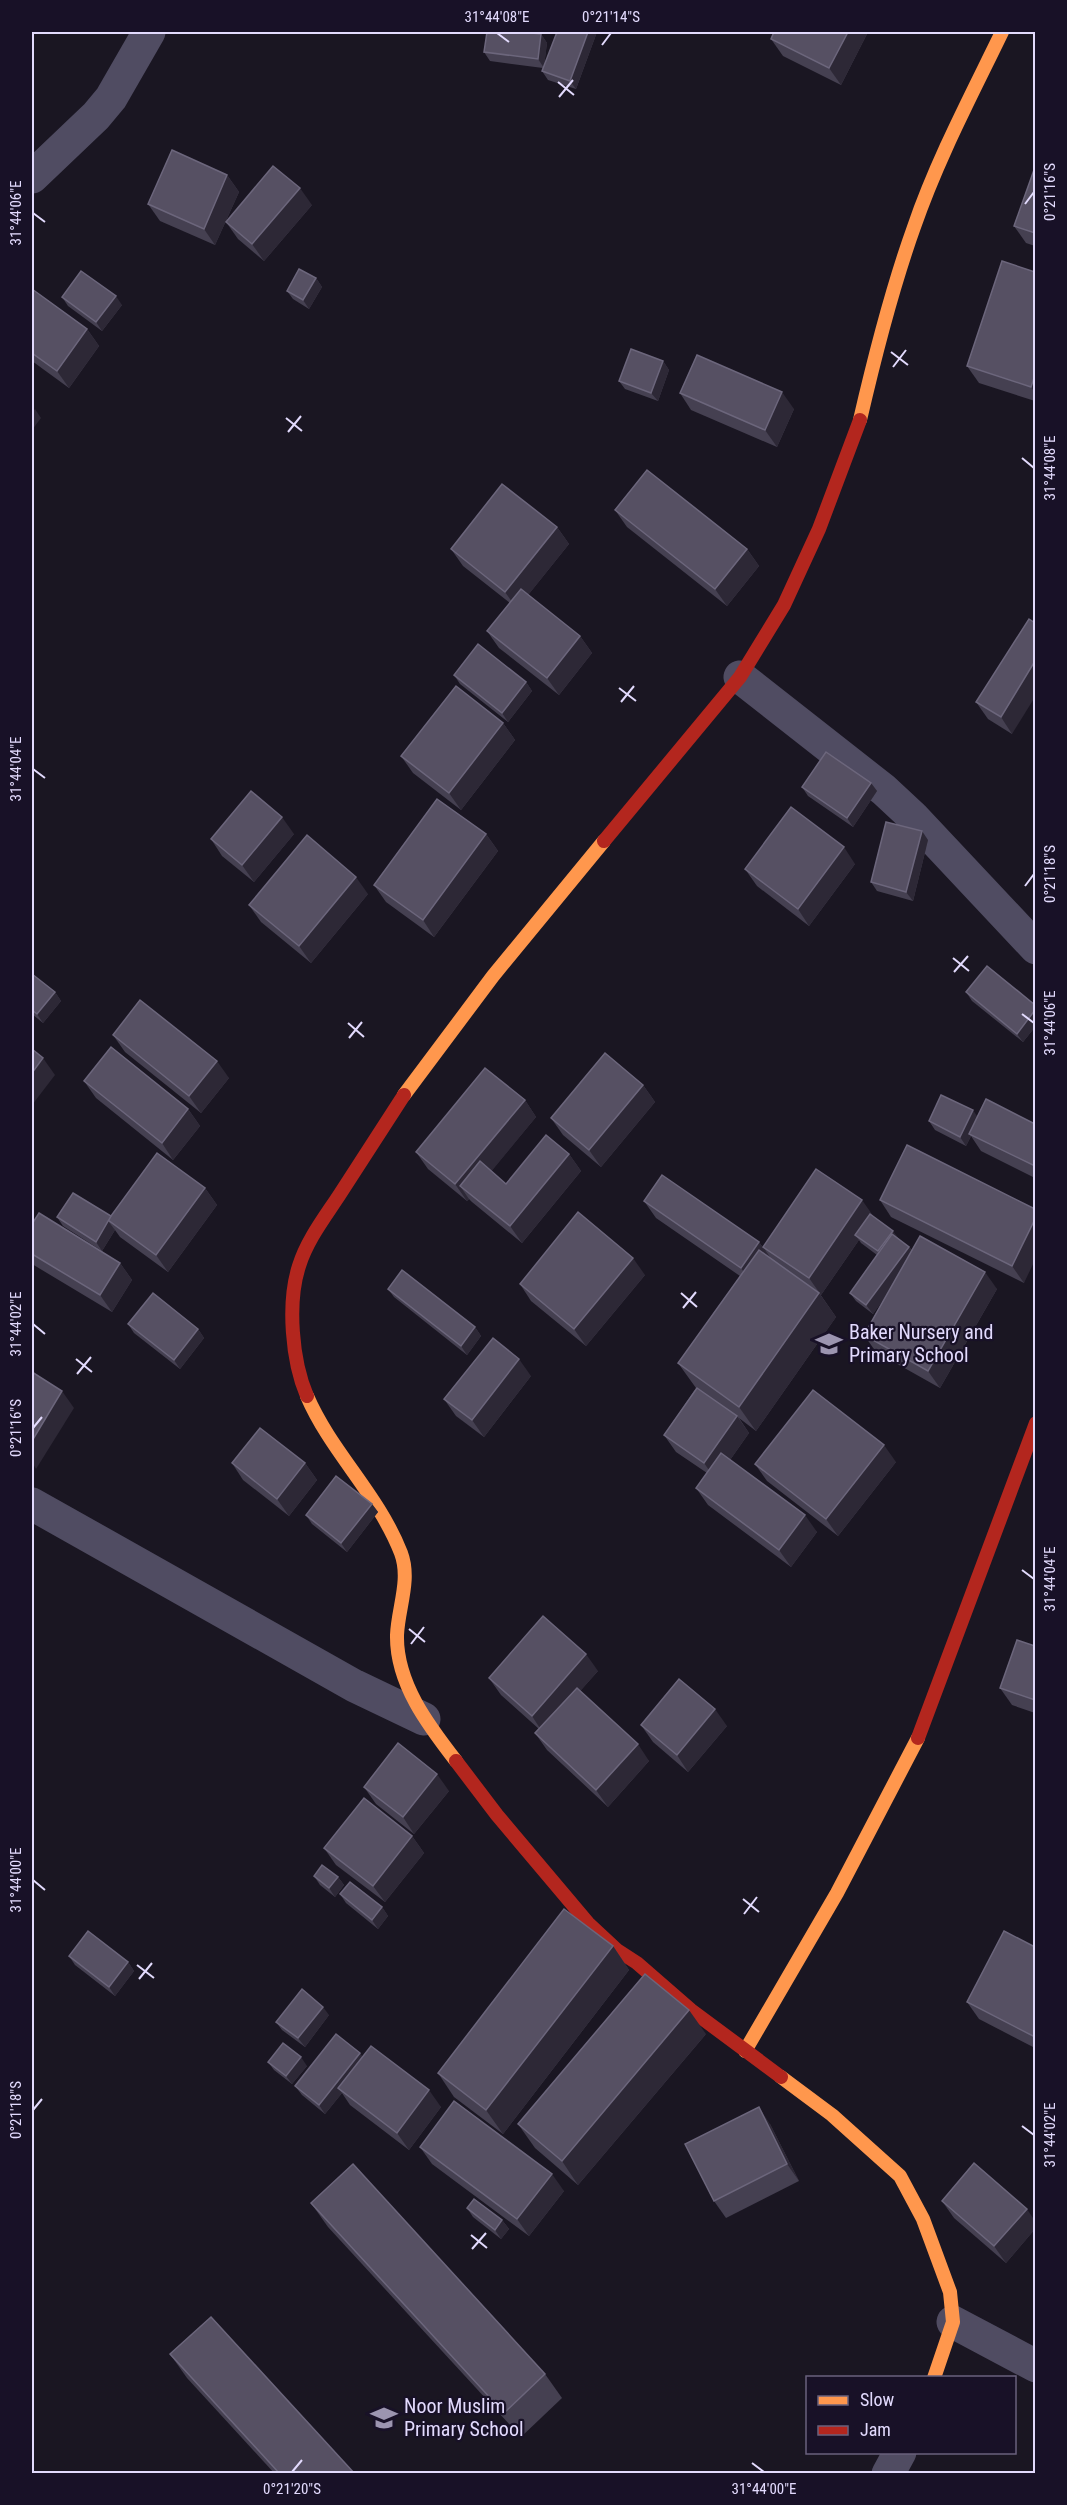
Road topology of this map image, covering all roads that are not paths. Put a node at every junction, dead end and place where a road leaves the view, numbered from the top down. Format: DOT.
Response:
graph roads {
  1 [pos="149,32"];
  2 [pos="1002,32"];
  3 [pos="32,177"];
  4 [pos="740,677"];
  5 [pos="1035,948"];
  6 [pos="1035,1423"];
  7 [pos="32,1504"];
  8 [pos="424,1719"];
  9 [pos="746,2051"];
  10 [pos="952,2322"];
  11 [pos="1035,2366"];
  12 [pos="935,2376"];
  13 [pos="899,2454"];
  14 [pos="888,2474"];
  1 -- 3 [label="street"];
  2 -- 4 [label="street"];
  4 -- 5 [label="street"];
  4 -- 8 [label="street"];
  6 -- 9 [label="street"];
  7 -- 8 [label="street"];
  8 -- 9 [label="street"];
  9 -- 10 [label="street"];
  10 -- 11 [label="street"];
  10 -- 12 [label="street"];
  13 -- 14 [label="street"];
}
